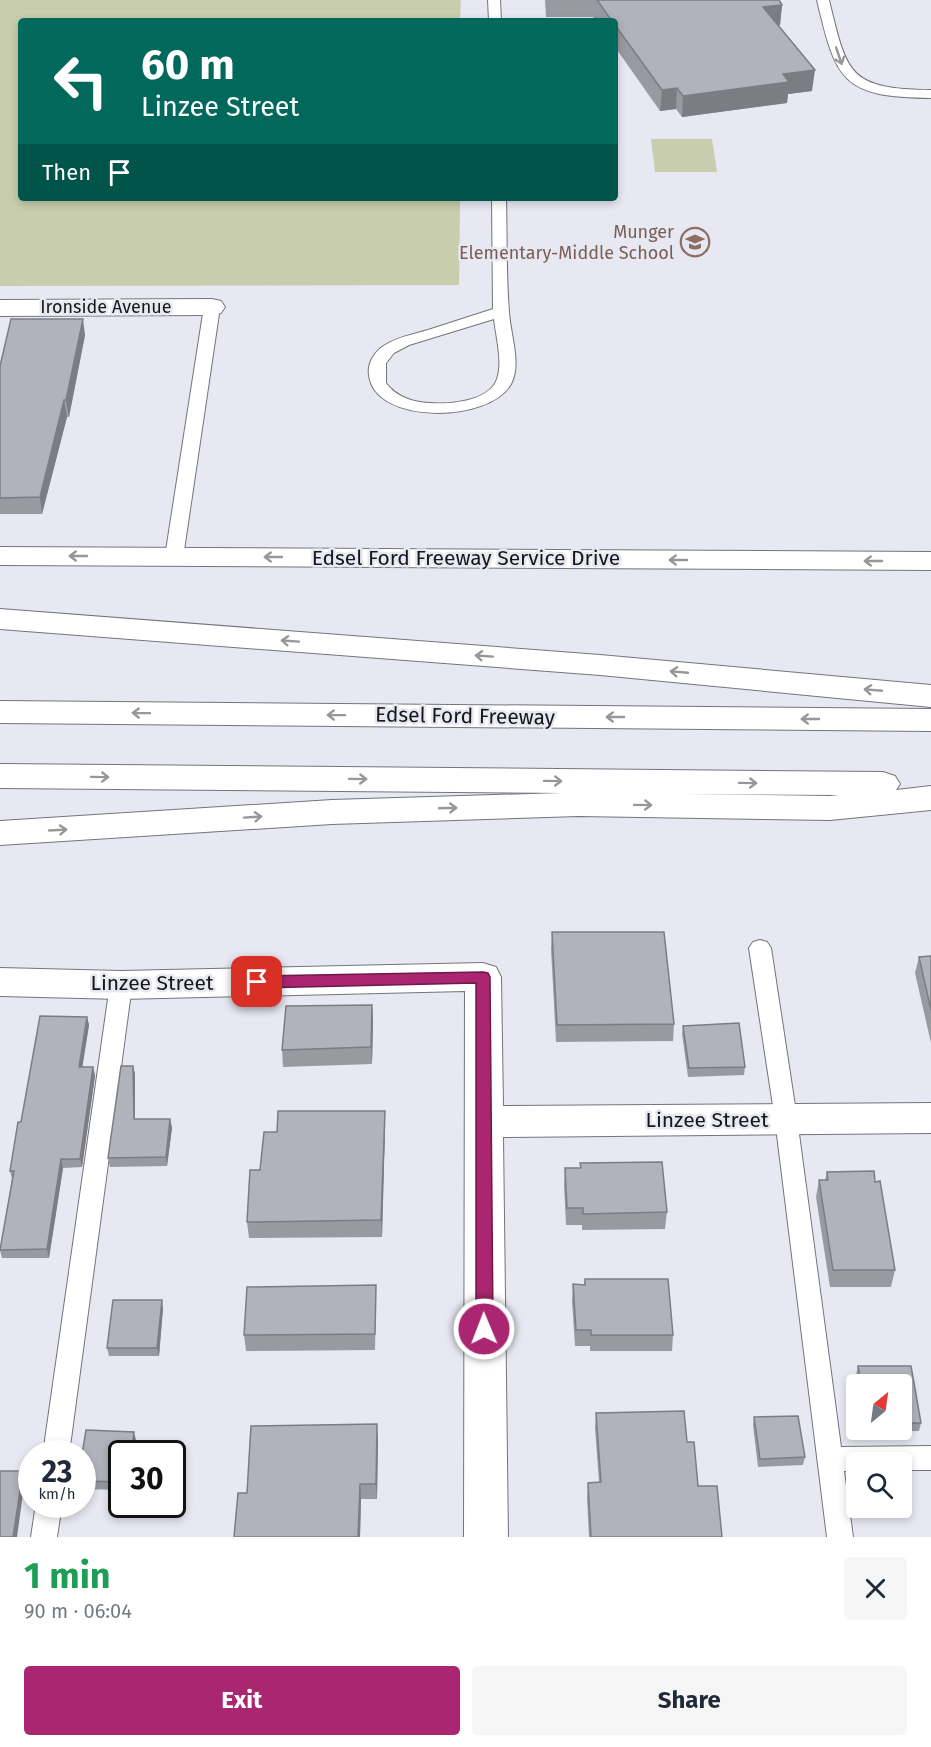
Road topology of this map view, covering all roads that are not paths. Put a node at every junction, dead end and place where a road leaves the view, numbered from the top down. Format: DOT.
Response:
graph roads {
  1 [pos="494,0"];
  2 [pos="823,0"];
  3 [pos="495,18"];
  4 [pos="931,94"];
  5 [pos="498,201"];
  6 [pos="212,307"];
  7 [pos="0,308"];
  8 [pos="501,312"];
  9 [pos="0,556"];
  10 [pos="174,557"];
  11 [pos="931,561"];
  12 [pos="0,618"];
  13 [pos="931,696"];
  14 [pos="0,711"];
  15 [pos="931,720"];
  16 [pos="0,776"];
  17 [pos="931,784"];
  18 [pos="931,798"];
  19 [pos="0,833"];
  20 [pos="760,948"];
  21 [pos="0,982"];
  22 [pos="121,985"];
  23 [pos="931,1118"];
  24 [pos="786,1119"];
  25 [pos="482,1122"];
  26 [pos="58,1440"];
  27 [pos="931,1458"];
  28 [pos="830,1459"];
  29 [pos="47,1518"];
  30 [pos="44,1537"];
  31 [pos="486,1537"];
  32 [pos="840,1537"];
  1 -- 3 [label="lane"];
  2 -- 4 [label="lane, one-way"];
  5 -- 8 [label="lane"];
  6 -- 7 [label="main road, Ironside Avenue"];
  6 -- 10 [label="lane"];
  8 -- 8 [label="lane"];
  10 -- 9 [label="main road, Edsel Ford Freeway Service Drive, one-way"];
  11 -- 10 [label="main road, Edsel Ford Freeway Service Drive, one-way"];
  13 -- 12 [label="main road, one-way"];
  15 -- 14 [label="main road, Edsel Ford Freeway, one-way"];
  16 -- 17 [label="main road, one-way"];
  19 -- 18 [label="main road, one-way"];
  20 -- 24 [label="lane"];
  21 -- 22 [label="main road, Linzee Street"];
  22 -- 25 [label="main road, Linzee Street"];
  22 -- 26 [label="lane"];
  23 -- 24 [label="main road, Linzee Street"];
  24 -- 25 [label="main road, Linzee Street"];
  24 -- 28 [label="lane"];
  25 -- 31 [label="main road"];
  27 -- 28 [label="lane"];
  28 -- 32 [label="lane"];
  29 -- 30 [label="lane"];
}
